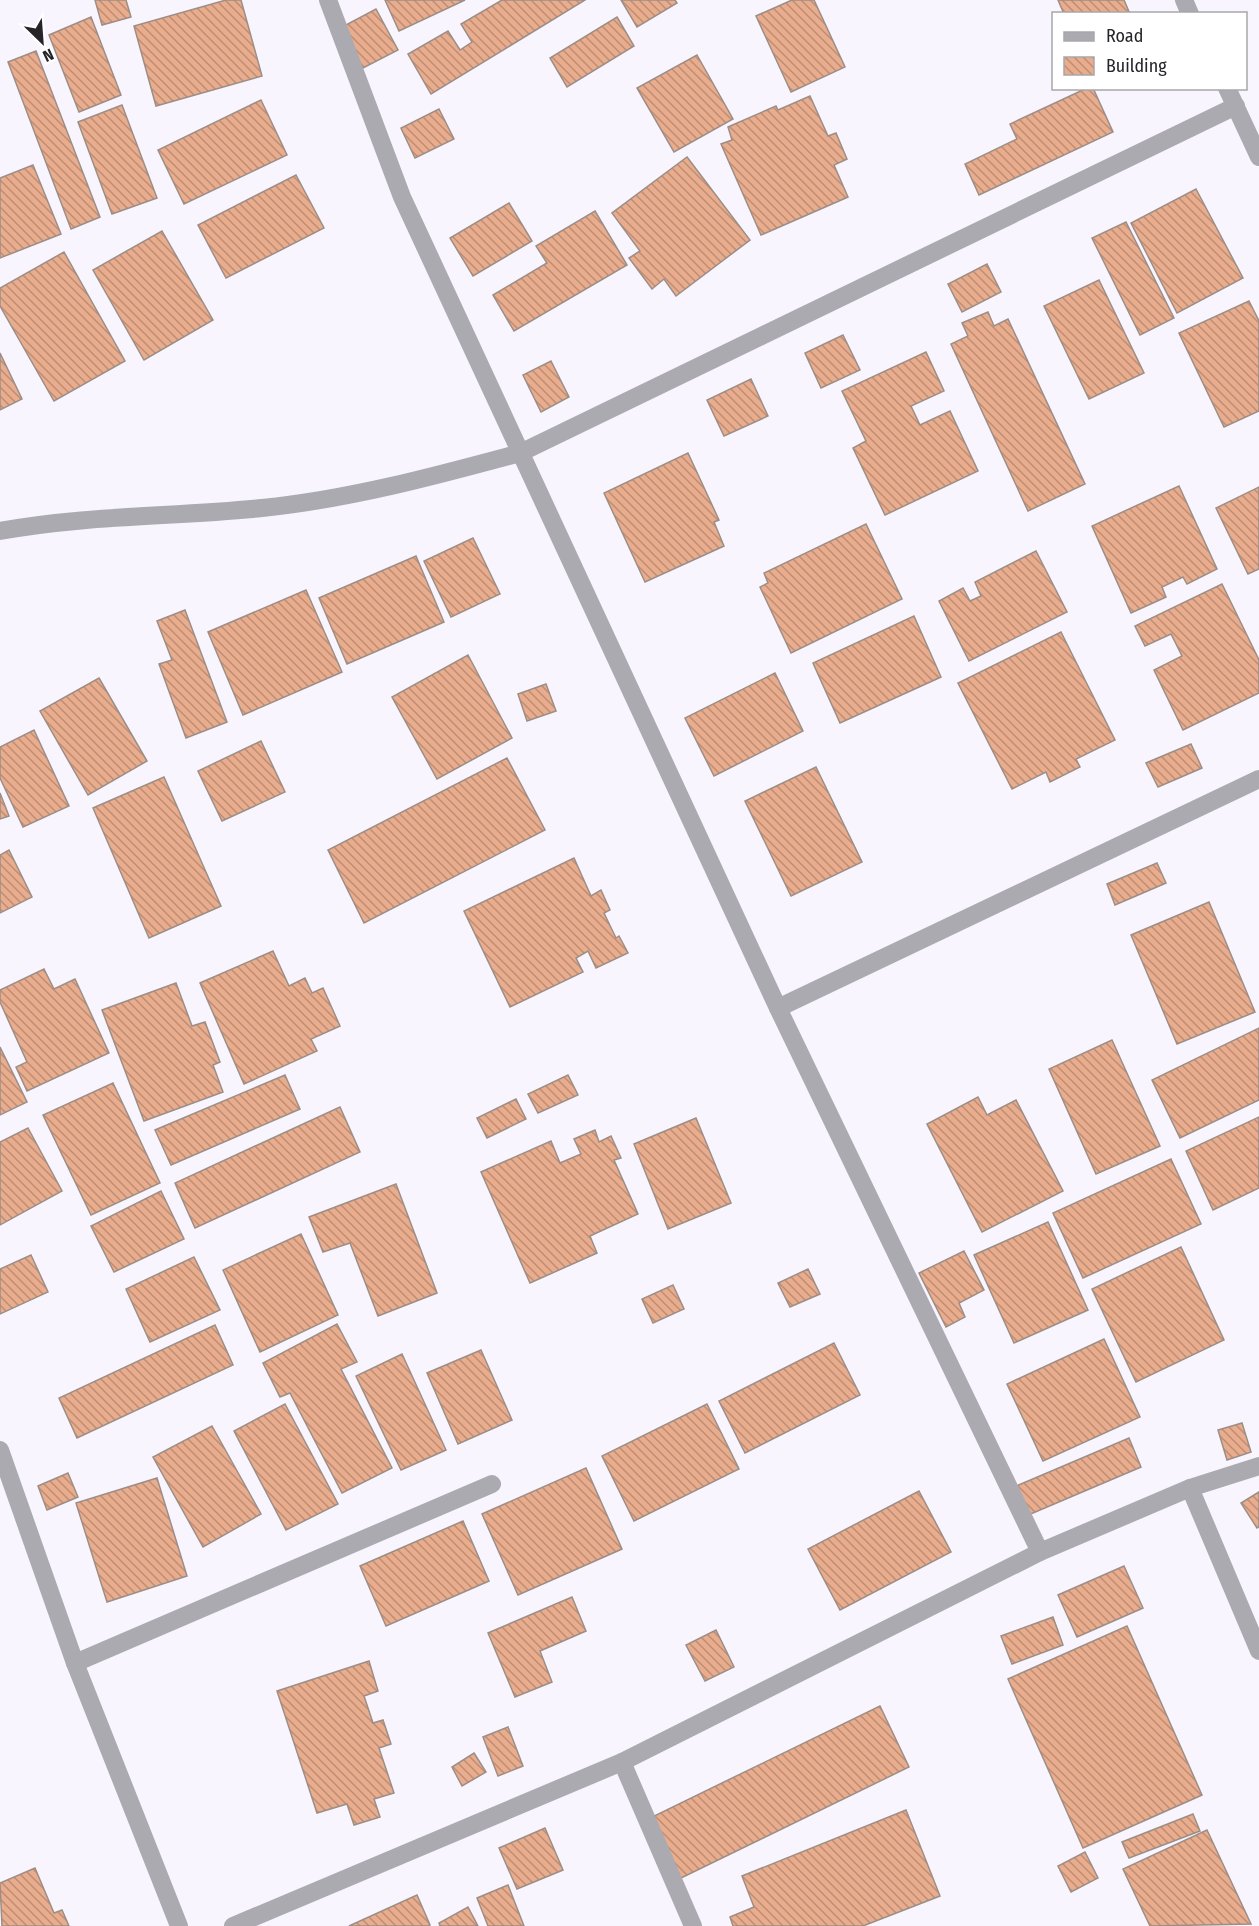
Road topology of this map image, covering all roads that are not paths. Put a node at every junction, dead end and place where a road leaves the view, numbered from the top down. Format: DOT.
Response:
graph roads {
  1 [pos="328,0"];
  2 [pos="1228,90"];
  3 [pos="1236,106"];
  4 [pos="1259,157"];
  5 [pos="520,453"];
  6 [pos="0,531"];
  7 [pos="1259,779"];
  8 [pos="778,1008"];
  9 [pos="0,1450"];
  10 [pos="1259,1466"];
  11 [pos="492,1484"];
  12 [pos="1190,1488"];
  13 [pos="1040,1552"];
  14 [pos="1259,1651"];
  15 [pos="75,1664"];
  16 [pos="622,1762"];
  17 [pos="179,1926"];
  18 [pos="233,1926"];
  19 [pos="693,1926"];
  1 -- 5 [label="street"];
  2 -- 3 [label="street"];
  3 -- 4 [label="street"];
  3 -- 5 [label="street"];
  5 -- 6 [label="street"];
  5 -- 8 [label="street"];
  7 -- 8 [label="street"];
  8 -- 13 [label="street"];
  9 -- 15 [label="street"];
  10 -- 12 [label="street"];
  11 -- 15 [label="street"];
  12 -- 13 [label="street"];
  12 -- 14 [label="street"];
  13 -- 16 [label="street"];
  15 -- 17 [label="street"];
  16 -- 18 [label="street"];
  16 -- 19 [label="street"];
}
